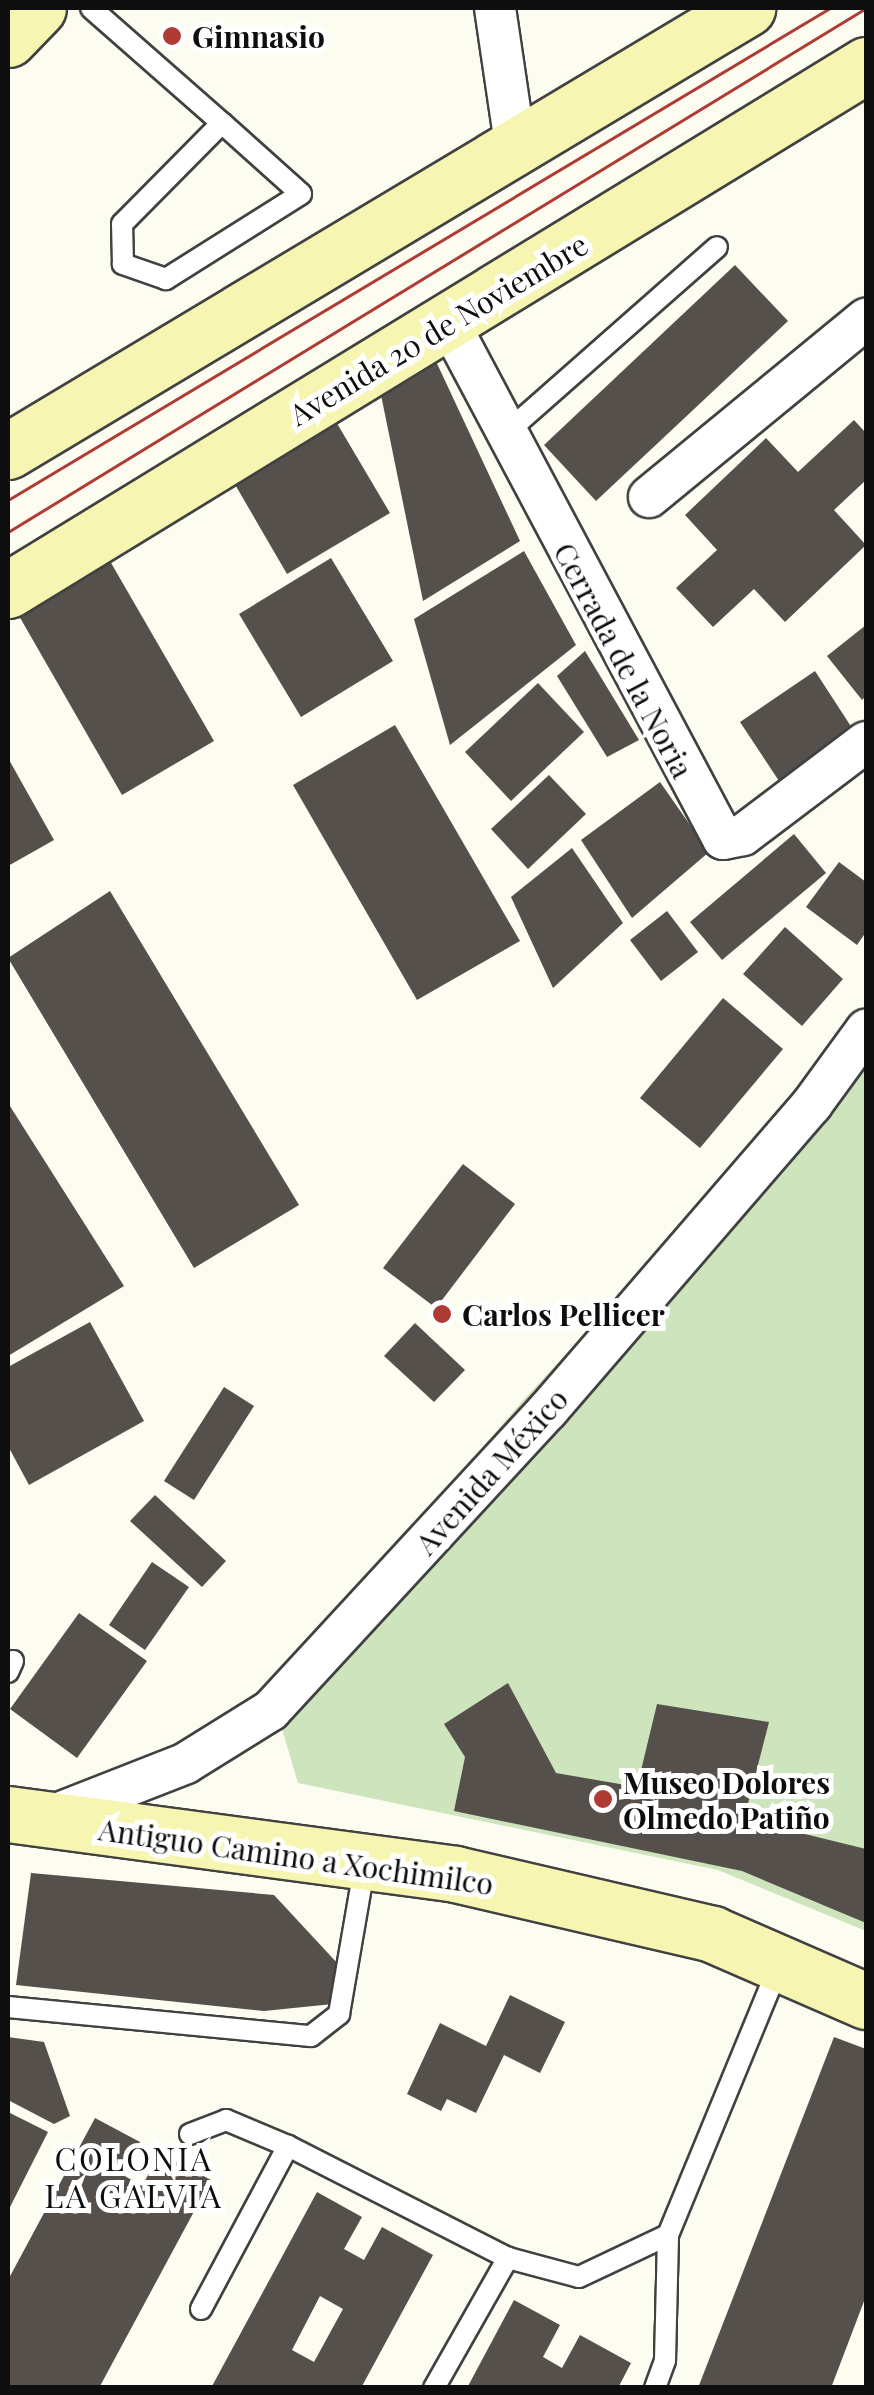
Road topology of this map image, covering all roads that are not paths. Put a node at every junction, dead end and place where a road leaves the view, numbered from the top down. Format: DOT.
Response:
graph roads {
  1 [pos="38,8"];
  2 [pos="91,8"];
  3 [pos="495,8"];
  4 [pos="747,8"];
  5 [pos="8,39"];
  6 [pos="866,65"];
  7 [pos="222,123"];
  8 [pos="516,150"];
  9 [pos="718,247"];
  10 [pos="866,319"];
  11 [pos="449,323"];
  12 [pos="506,433"];
  13 [pos="8,451"];
  14 [pos="648,496"];
  15 [pos="8,590"];
  16 [pos="866,742"];
  17 [pos="866,1030"];
  18 [pos="25,1817"];
  19 [pos="366,1861"];
  20 [pos="779,1964"];
  21 [pos="866,2002"];
  22 [pos="8,2008"];
  23 [pos="190,2134"];
  24 [pos="288,2146"];
  25 [pos="668,2234"];
  26 [pos="508,2258"];
  27 [pos="201,2309"];
  28 [pos="434,2388"];
  29 [pos="654,2388"];
  1 -- 5 [label="main road"];
  2 -- 7 [label="lane"];
  3 -- 8 [label="street"];
  4 -- 8 [label="main road"];
  6 -- 11 [label="main road, Avenida 20 de Noviembre"];
  7 -- 7 [label="lane"];
  8 -- 13 [label="main road"];
  9 -- 12 [label="lane"];
  10 -- 14 [label="street"];
  11 -- 12 [label="street, Cerrada de la Noria"];
  11 -- 15 [label="main road, Avenida 20 de Noviembre"];
  12 -- 16 [label="street, Cerrada de la Noria"];
  17 -- 18 [label="street, Avenida México"];
  18 -- 19 [label="main road, Antiguo Camino a Xochimilco"];
  19 -- 20 [label="main road, Antiguo Camino a Xochimilco"];
  19 -- 22 [label="lane"];
  20 -- 21 [label="main road, Antiguo Camino a Xochimilco"];
  20 -- 25 [label="lane"];
  23 -- 24 [label="lane"];
  24 -- 26 [label="lane"];
  24 -- 27 [label="lane"];
  25 -- 26 [label="lane"];
  25 -- 29 [label="lane"];
  26 -- 28 [label="lane"];
}
